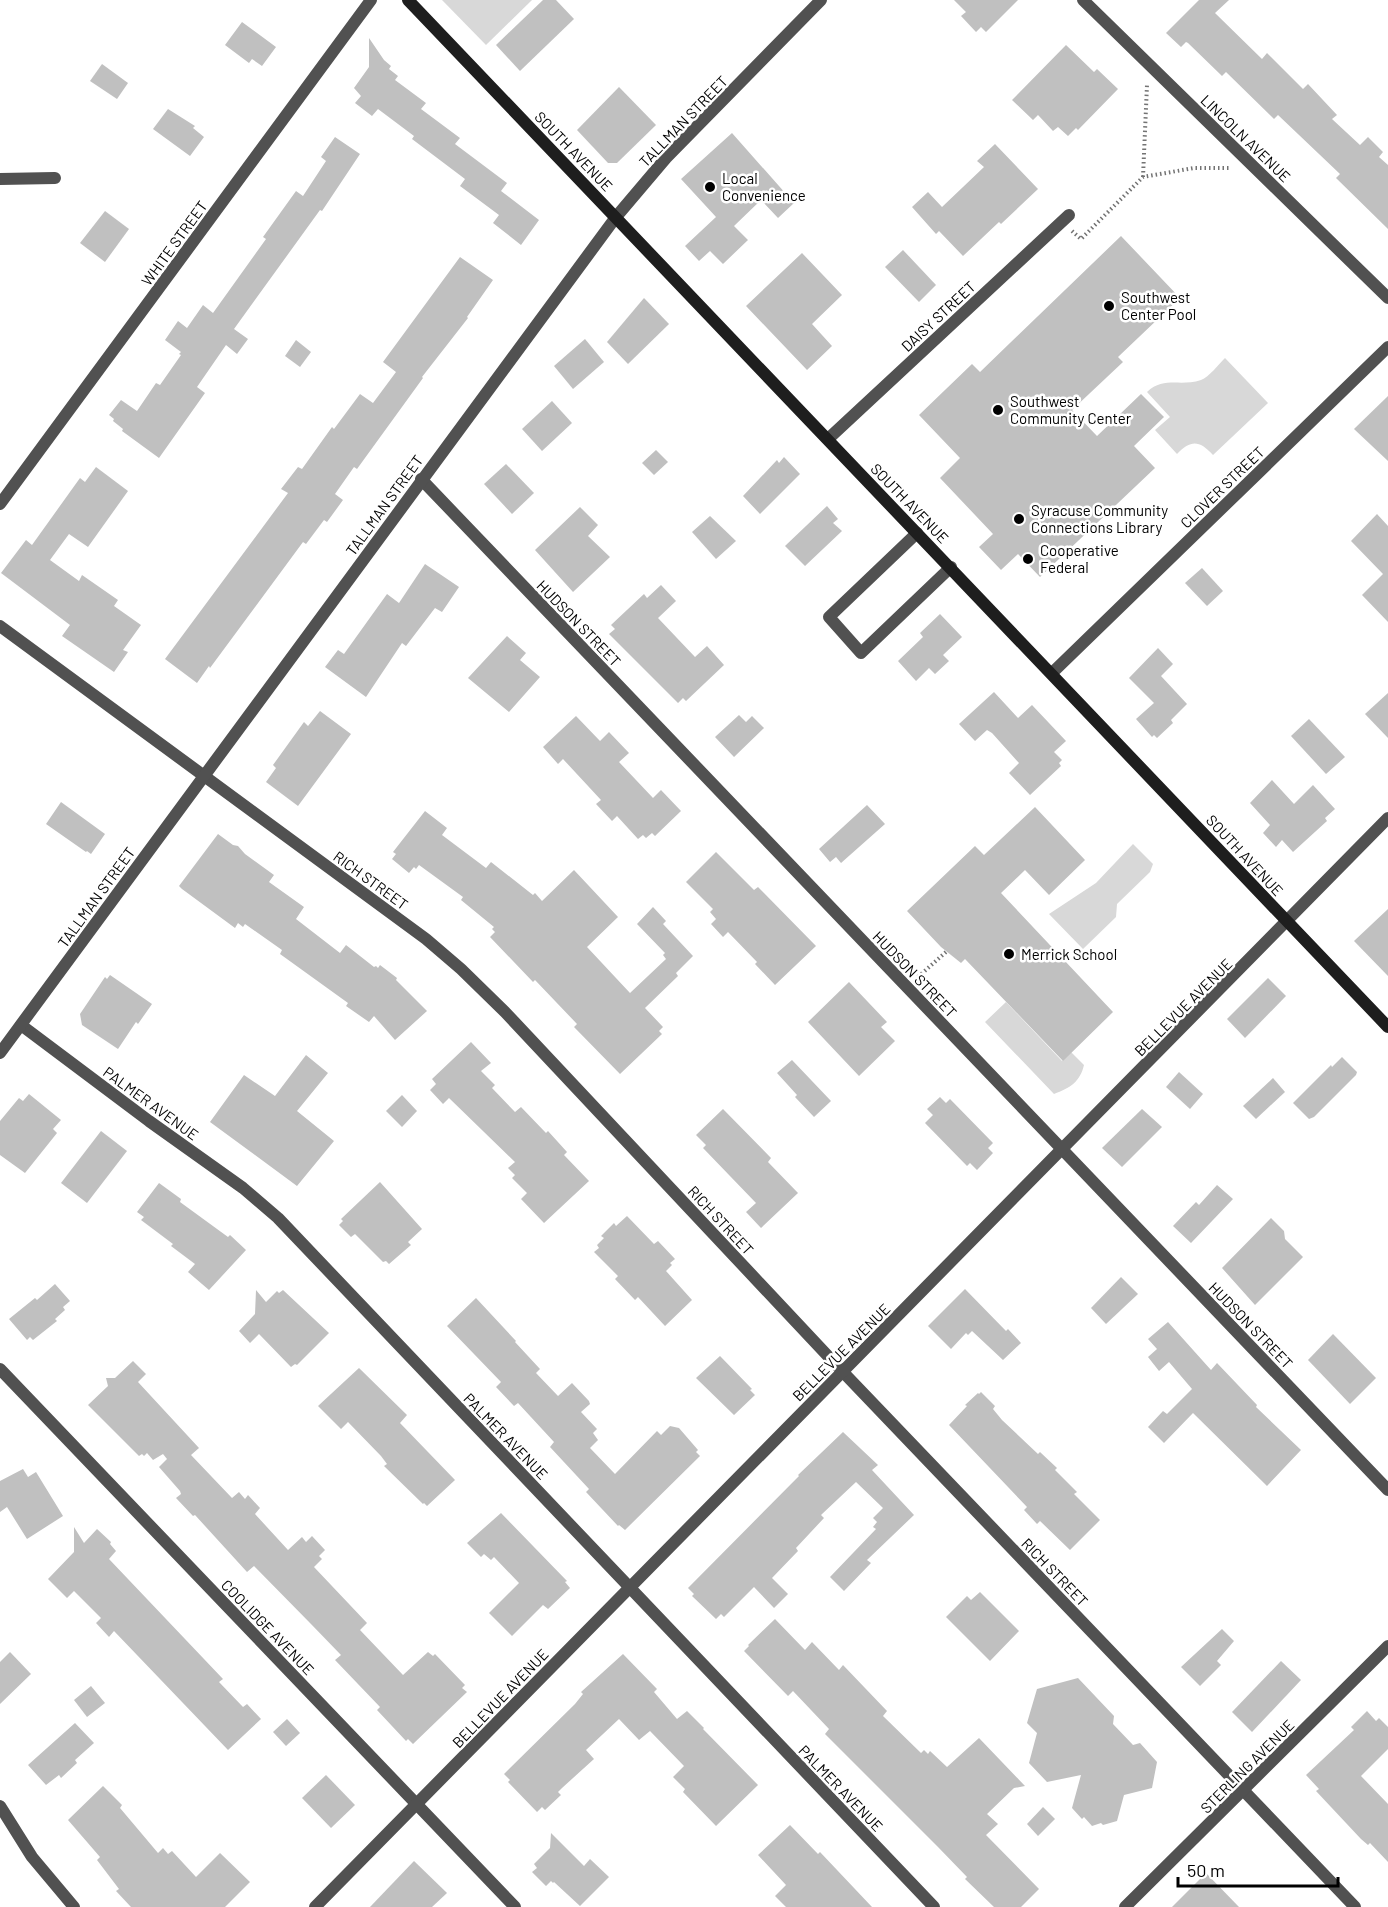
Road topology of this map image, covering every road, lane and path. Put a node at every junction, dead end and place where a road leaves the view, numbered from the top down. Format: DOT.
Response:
graph roads {
  1 [pos="371,0"];
  2 [pos="408,0"];
  3 [pos="821,0"];
  4 [pos="1083,0"];
  5 [pos="1148,64"];
  6 [pos="1255,168"];
  7 [pos="1143,177"];
  8 [pos="0,178"];
  9 [pos="55,178"];
  10 [pos="616,217"];
  11 [pos="1065,218"];
  12 [pos="1388,298"];
  13 [pos="1388,347"];
  14 [pos="828,439"];
  15 [pos="421,479"];
  16 [pos="0,504"];
  17 [pos="917,533"];
  18 [pos="951,567"];
  19 [pos="0,626"];
  20 [pos="1052,673"];
  21 [pos="204,777"];
  22 [pos="1388,818"];
  23 [pos="1288,922"];
  24 [pos="947,951"];
  25 [pos="926,970"];
  26 [pos="21,1025"];
  27 [pos="1388,1027"];
  28 [pos="0,1053"];
  29 [pos="1062,1150"];
  30 [pos="0,1369"];
  31 [pos="843,1371"];
  32 [pos="1388,1490"];
  33 [pos="630,1587"];
  34 [pos="1388,1646"];
  35 [pos="1245,1790"];
  36 [pos="417,1804"];
  37 [pos="0,1806"];
  38 [pos="75,1907"];
  39 [pos="315,1907"];
  40 [pos="515,1907"];
  41 [pos="934,1907"];
  42 [pos="1125,1907"];
  43 [pos="1355,1907"];
  1 -- 16 [label="street, WHITE STREET"];
  2 -- 10 [label="main road, SOUTH AVENUE"];
  3 -- 10 [label="street, TALLMAN STREET"];
  4 -- 5 [label="street, LINCOLN AVENUE"];
  5 -- 6 [label="street, LINCOLN AVENUE"];
  5 -- 7 [label="path"];
  6 -- 7 [label="path"];
  6 -- 12 [label="street, LINCOLN AVENUE"];
  7 -- 11 [label="path"];
  8 -- 9 [label="street"];
  10 -- 14 [label="main road, SOUTH AVENUE"];
  10 -- 15 [label="street, TALLMAN STREET"];
  11 -- 14 [label="street, DAISY STREET"];
  13 -- 20 [label="street, CLOVER STREET"];
  14 -- 17 [label="main road, SOUTH AVENUE"];
  15 -- 21 [label="street, TALLMAN STREET"];
  15 -- 29 [label="street, HUDSON STREET"];
  17 -- 18 [label="main road, SOUTH AVENUE"];
  17 -- 18 [label="street"];
  18 -- 20 [label="main road, SOUTH AVENUE"];
  19 -- 21 [label="street, RICH STREET"];
  20 -- 23 [label="main road, SOUTH AVENUE"];
  21 -- 26 [label="street, TALLMAN STREET"];
  21 -- 31 [label="street, RICH STREET"];
  22 -- 23 [label="street, BELLEVUE AVENUE"];
  23 -- 27 [label="main road, SOUTH AVENUE"];
  23 -- 29 [label="street, BELLEVUE AVENUE"];
  24 -- 25 [label="path"];
  26 -- 28 [label="street, TALLMAN STREET"];
  26 -- 33 [label="street, PALMER AVENUE"];
  29 -- 31 [label="street, BELLEVUE AVENUE"];
  29 -- 32 [label="street, HUDSON STREET"];
  30 -- 36 [label="street, COOLIDGE AVENUE"];
  31 -- 33 [label="street, BELLEVUE AVENUE"];
  31 -- 35 [label="street, RICH STREET"];
  33 -- 36 [label="street, BELLEVUE AVENUE"];
  33 -- 41 [label="street, PALMER AVENUE"];
  34 -- 35 [label="street, STERLING AVENUE"];
  35 -- 42 [label="street, STERLING AVENUE"];
  35 -- 43 [label="street, RICH STREET"];
  36 -- 39 [label="street, BELLEVUE AVENUE"];
  36 -- 40 [label="street, COOLIDGE AVENUE"];
  37 -- 38 [label="street"];
}
